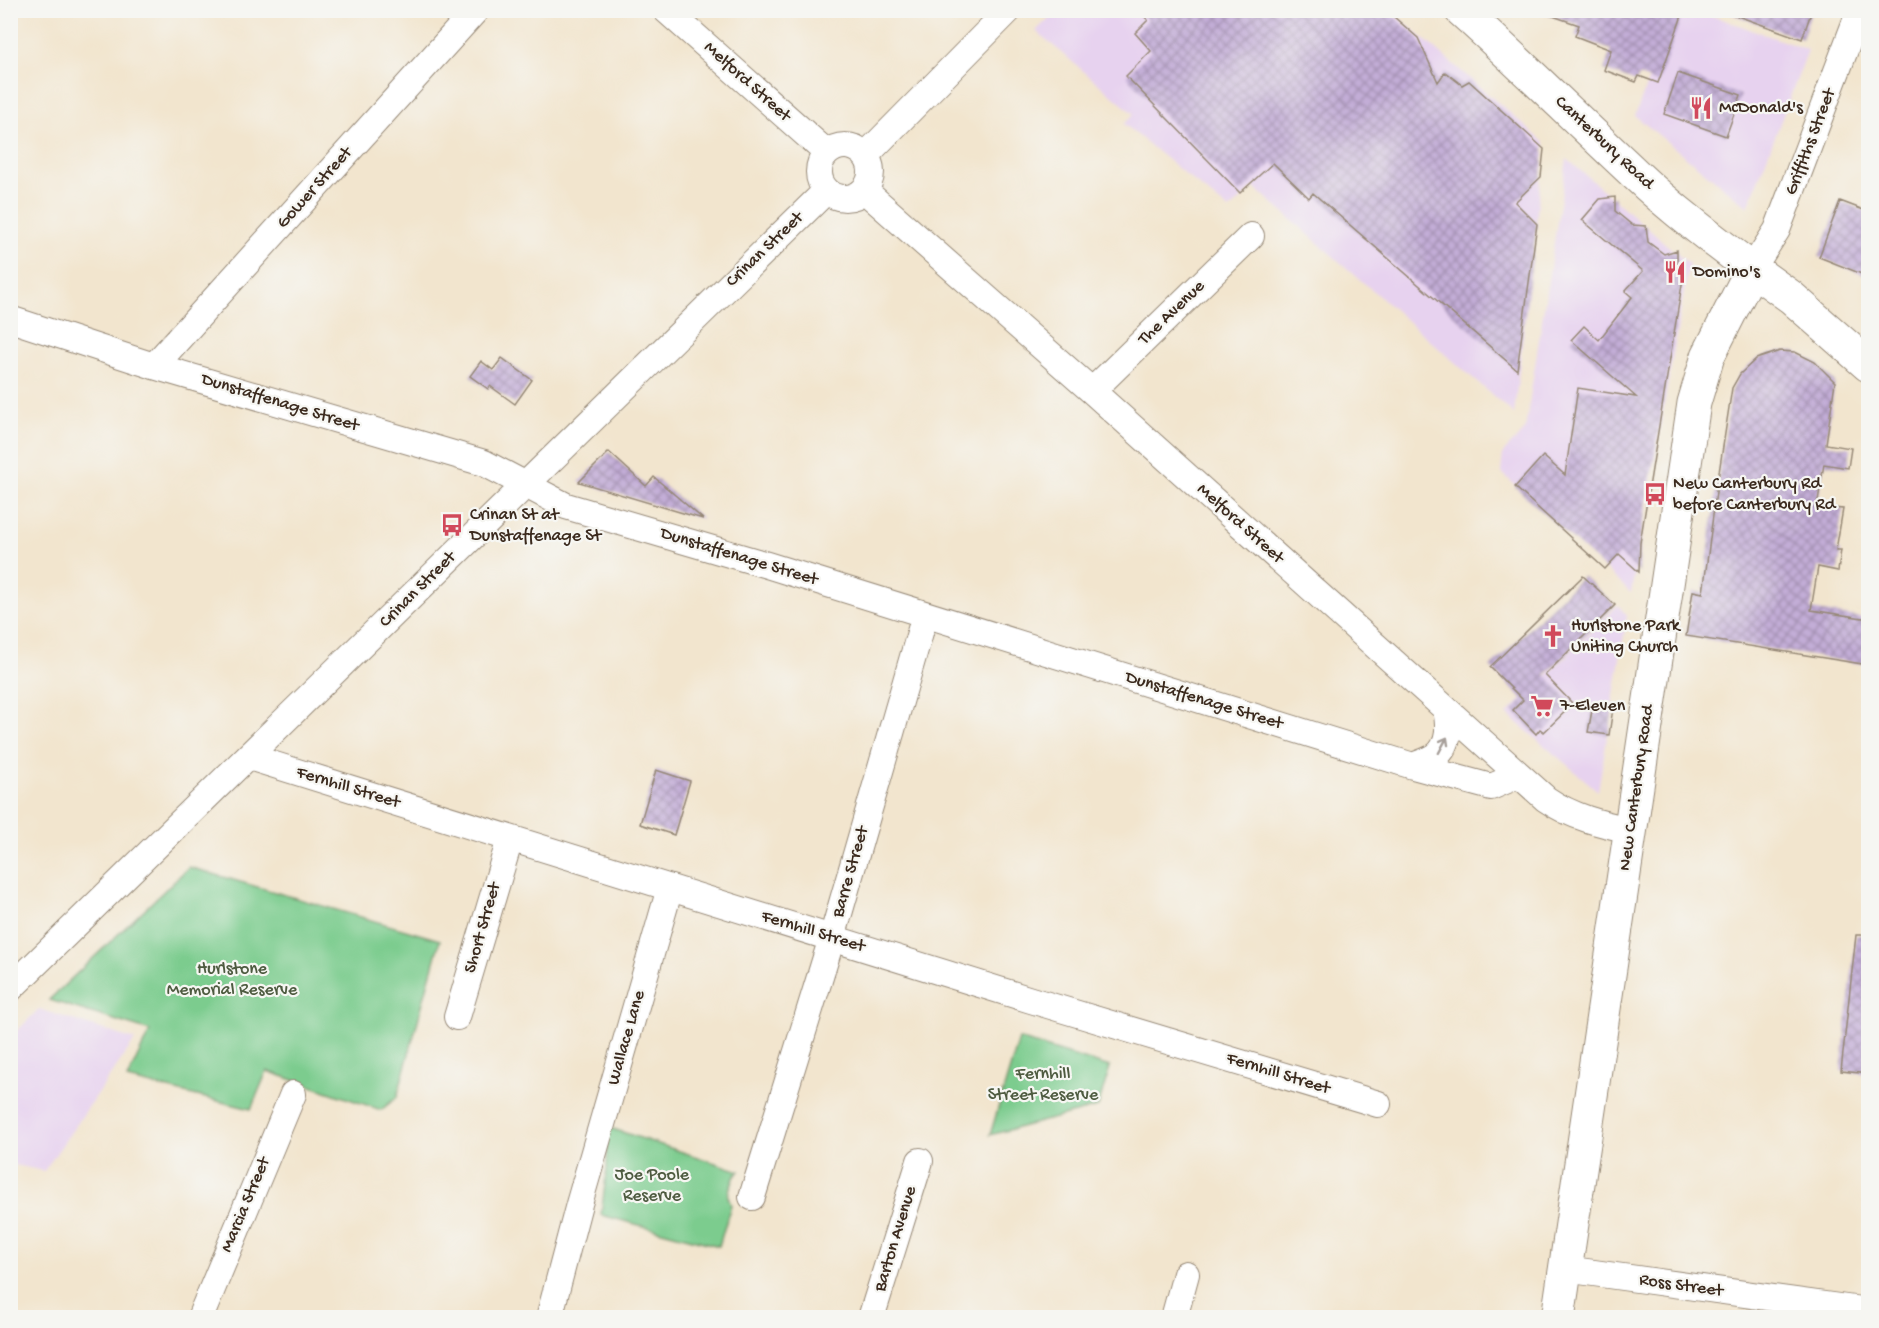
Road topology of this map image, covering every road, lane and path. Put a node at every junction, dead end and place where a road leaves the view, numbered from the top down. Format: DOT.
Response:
graph roads {
  1 [pos="476,10"];
  2 [pos="666,10"];
  3 [pos="1009,10"];
  4 [pos="1461,10"];
  5 [pos="1860,10"];
  6 [pos="827,153"];
  7 [pos="866,155"];
  8 [pos="864,190"];
  9 [pos="826,191"];
  10 [pos="1251,236"];
  11 [pos="1752,269"];
  12 [pos="10,319"];
  13 [pos="1869,365"];
  14 [pos="154,366"];
  15 [pos="1092,391"];
  16 [pos="524,485"];
  17 [pos="925,615"];
  18 [pos="1446,709"];
  19 [pos="249,757"];
  20 [pos="1413,766"];
  21 [pos="1510,767"];
  22 [pos="1631,830"];
  23 [pos="510,839"];
  24 [pos="670,888"];
  25 [pos="832,938"];
  26 [pos="10,989"];
  27 [pos="457,1017"];
  28 [pos="293,1094"];
  29 [pos="1378,1104"];
  30 [pos="920,1161"];
  31 [pos="752,1197"];
  32 [pos="1565,1269"];
  33 [pos="1186,1274"];
  34 [pos="1869,1311"];
  35 [pos="200,1317"];
  36 [pos="549,1317"];
  37 [pos="871,1317"];
  38 [pos="1174,1317"];
  39 [pos="1558,1317"];
  1 -- 14 [label="street, Gower Street"];
  2 -- 6 [label="street, Melford Street"];
  3 -- 7 [label="street"];
  4 -- 11 [label="main road, Canterbury Road"];
  5 -- 11 [label="street, Griffiths Street"];
  6 -- 7 [label="street"];
  6 -- 9 [label="street"];
  7 -- 8 [label="street"];
  8 -- 9 [label="street"];
  8 -- 15 [label="street, Melford Street"];
  9 -- 16 [label="street, Crinan Street"];
  10 -- 15 [label="street, The Avenue"];
  11 -- 13 [label="main road, Canterbury Road"];
  11 -- 22 [label="main road, New Canterbury Road"];
  12 -- 14 [label="street, Dunstaffenage Street"];
  14 -- 16 [label="street, Dunstaffenage Street"];
  15 -- 18 [label="street, Melford Street"];
  16 -- 17 [label="street, Dunstaffenage Street"];
  16 -- 19 [label="street, Crinan Street"];
  17 -- 20 [label="street, Dunstaffenage Street"];
  17 -- 25 [label="street, Barre Street"];
  20 -- 18 [label="street, one-way"];
  18 -- 21 [label="street, Melford Street"];
  19 -- 23 [label="street, Fernhill Street"];
  19 -- 26 [label="street, Crinan Street"];
  20 -- 21 [label="street, Dunstaffenage Street"];
  21 -- 22 [label="street, Melford Street"];
  22 -- 32 [label="main road, New Canterbury Road"];
  23 -- 24 [label="street, Fernhill Street"];
  23 -- 27 [label="street, Short Street"];
  24 -- 25 [label="street, Fernhill Street"];
  24 -- 36 [label="street, Wallace Lane"];
  25 -- 29 [label="street, Fernhill Street"];
  25 -- 31 [label="street, Barre Street"];
  28 -- 35 [label="street, Marcia Street"];
  30 -- 37 [label="street, Barton Avenue"];
  32 -- 34 [label="street, Ross Street"];
  32 -- 39 [label="main road, New Canterbury Road"];
  33 -- 38 [label="street"];
}
